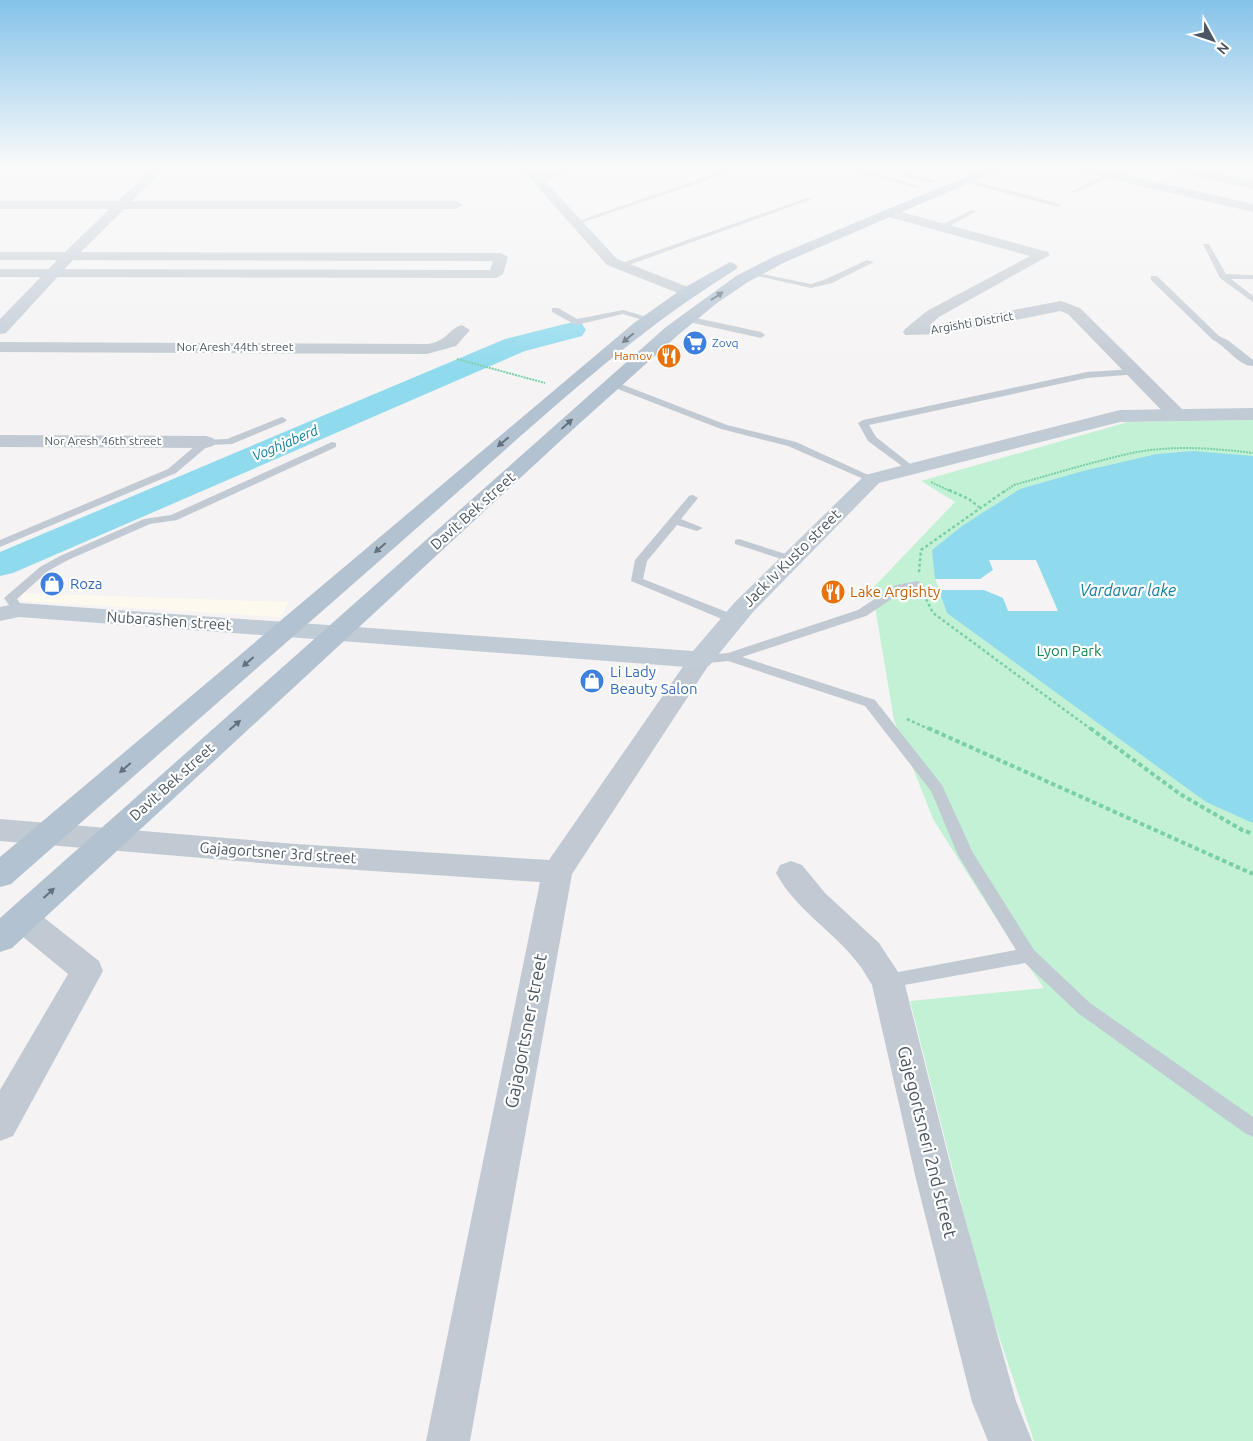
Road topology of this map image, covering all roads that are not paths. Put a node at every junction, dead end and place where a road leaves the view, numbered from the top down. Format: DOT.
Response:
graph roads {
  1 [pos="91,234"];
  2 [pos="586,234"];
  3 [pos="708,234"];
  4 [pos="802,234"];
  5 [pos="839,234"];
  6 [pos="967,234"];
  7 [pos="1206,246"];
  8 [pos="0,256"];
  9 [pos="69,256"];
  10 [pos="870,262"];
  11 [pos="620,265"];
  12 [pos="0,273"];
  13 [pos="52,273"];
  14 [pos="752,274"];
  15 [pos="1224,276"];
  16 [pos="1253,277"];
  17 [pos="1154,278"];
  18 [pos="688,292"];
  19 [pos="1253,300"];
  20 [pos="555,310"];
  21 [pos="650,319"];
  22 [pos="687,319"];
  23 [pos="0,329"];
  24 [pos="462,330"];
  25 [pos="761,335"];
  26 [pos="0,347"];
  27 [pos="1253,363"];
  28 [pos="1135,372"];
  29 [pos="613,384"];
  30 [pos="1253,414"];
  31 [pos="1178,416"];
  32 [pos="282,420"];
  33 [pos="0,441"];
  34 [pos="206,442"];
  35 [pos="332,445"];
  36 [pos="910,469"];
  37 [pos="872,479"];
  38 [pos="693,498"];
  39 [pos="674,520"];
  40 [pos="697,528"];
  41 [pos="739,542"];
  42 [pos="0,544"];
  43 [pos="791,559"];
  44 [pos="918,585"];
  45 [pos="9,612"];
  46 [pos="734,619"];
  47 [pos="285,630"];
  48 [pos="338,634"];
  49 [pos="714,659"];
  50 [pos="0,830"];
  51 [pos="48,834"];
  52 [pos="109,839"];
  53 [pos="557,872"];
  54 [pos="791,873"];
  55 [pos="0,875"];
  56 [pos="11,928"];
  57 [pos="1028,955"];
  58 [pos="888,982"];
  59 [pos="0,1124"];
  60 [pos="1253,1128"];
  61 [pos="448,1441"];
  62 [pos="1010,1441"];
  1 -- 9 [label="main road"];
  2 -- 11 [label="street"];
  3 -- 11 [label="lane"];
  4 -- 18 [label="main road, Davit Bek street"];
  5 -- 14 [label="main road, Davit Bek street"];
  6 -- 28 [label="street, Argishti District"];
  7 -- 15 [label="lane"];
  8 -- 9 [label="street"];
  9 -- 13 [label="main road"];
  9 -- 13 [label="street"];
  10 -- 14 [label="lane"];
  11 -- 18 [label="street"];
  12 -- 13 [label="street"];
  13 -- 23 [label="main road"];
  22 -- 14 [label="main road, Davit Bek street, one-way"];
  15 -- 16 [label="lane"];
  15 -- 19 [label="lane"];
  17 -- 27 [label="lane"];
  18 -- 21 [label="main road, Davit Bek street"];
  20 -- 21 [label="lane"];
  21 -- 47 [label="main road, Davit Bek street, one-way"];
  22 -- 25 [label="lane"];
  22 -- 29 [label="main road, Davit Bek street"];
  24 -- 26 [label="street, Nor Aresh 44th street"];
  28 -- 31 [label="street, Argishti District"];
  28 -- 36 [label="lane"];
  29 -- 37 [label="lane"];
  48 -- 29 [label="main road, Davit Bek street, one-way"];
  30 -- 31 [label="main road, Jack Iv Kusto street"];
  31 -- 36 [label="main road, Jack Iv Kusto street"];
  32 -- 34 [label="lane"];
  33 -- 34 [label="street, Nor Aresh 46th street"];
  34 -- 42 [label="lane"];
  35 -- 45 [label="lane"];
  36 -- 37 [label="main road, Jack Iv Kusto street"];
  37 -- 43 [label="main road, Jack Iv Kusto street"];
  38 -- 39 [label="lane"];
  39 -- 40 [label="lane"];
  39 -- 46 [label="lane"];
  41 -- 43 [label="lane"];
  43 -- 46 [label="main road, Jack Iv Kusto street"];
  44 -- 49 [label="lane"];
  45 -- 47 [label="main road, Nubarashen street"];
  46 -- 49 [label="main road, Jack Iv Kusto street"];
  47 -- 48 [label="main road, Nubarashen street"];
  47 -- 51 [label="main road, Davit Bek street, one-way"];
  48 -- 49 [label="main road"];
  52 -- 48 [label="main road, Davit Bek street, one-way"];
  49 -- 53 [label="street, Gajagortsner street"];
  49 -- 57 [label="lane"];
  50 -- 51 [label="street, Gajagortsner 3rd street"];
  51 -- 52 [label="street, Gajagortsner 3rd street"];
  51 -- 55 [label="main road, Davit Bek street"];
  52 -- 53 [label="street, Gajagortsner 3rd street"];
  56 -- 52 [label="main road, Davit Bek street, one-way"];
  53 -- 61 [label="street, Gajagortsner street"];
  54 -- 58 [label="street, Gajegortsneri 2nd street"];
  56 -- 59 [label="street"];
  57 -- 58 [label="lane"];
  57 -- 60 [label="lane"];
  58 -- 62 [label="street, Gajegortsneri 2nd street"];
}
